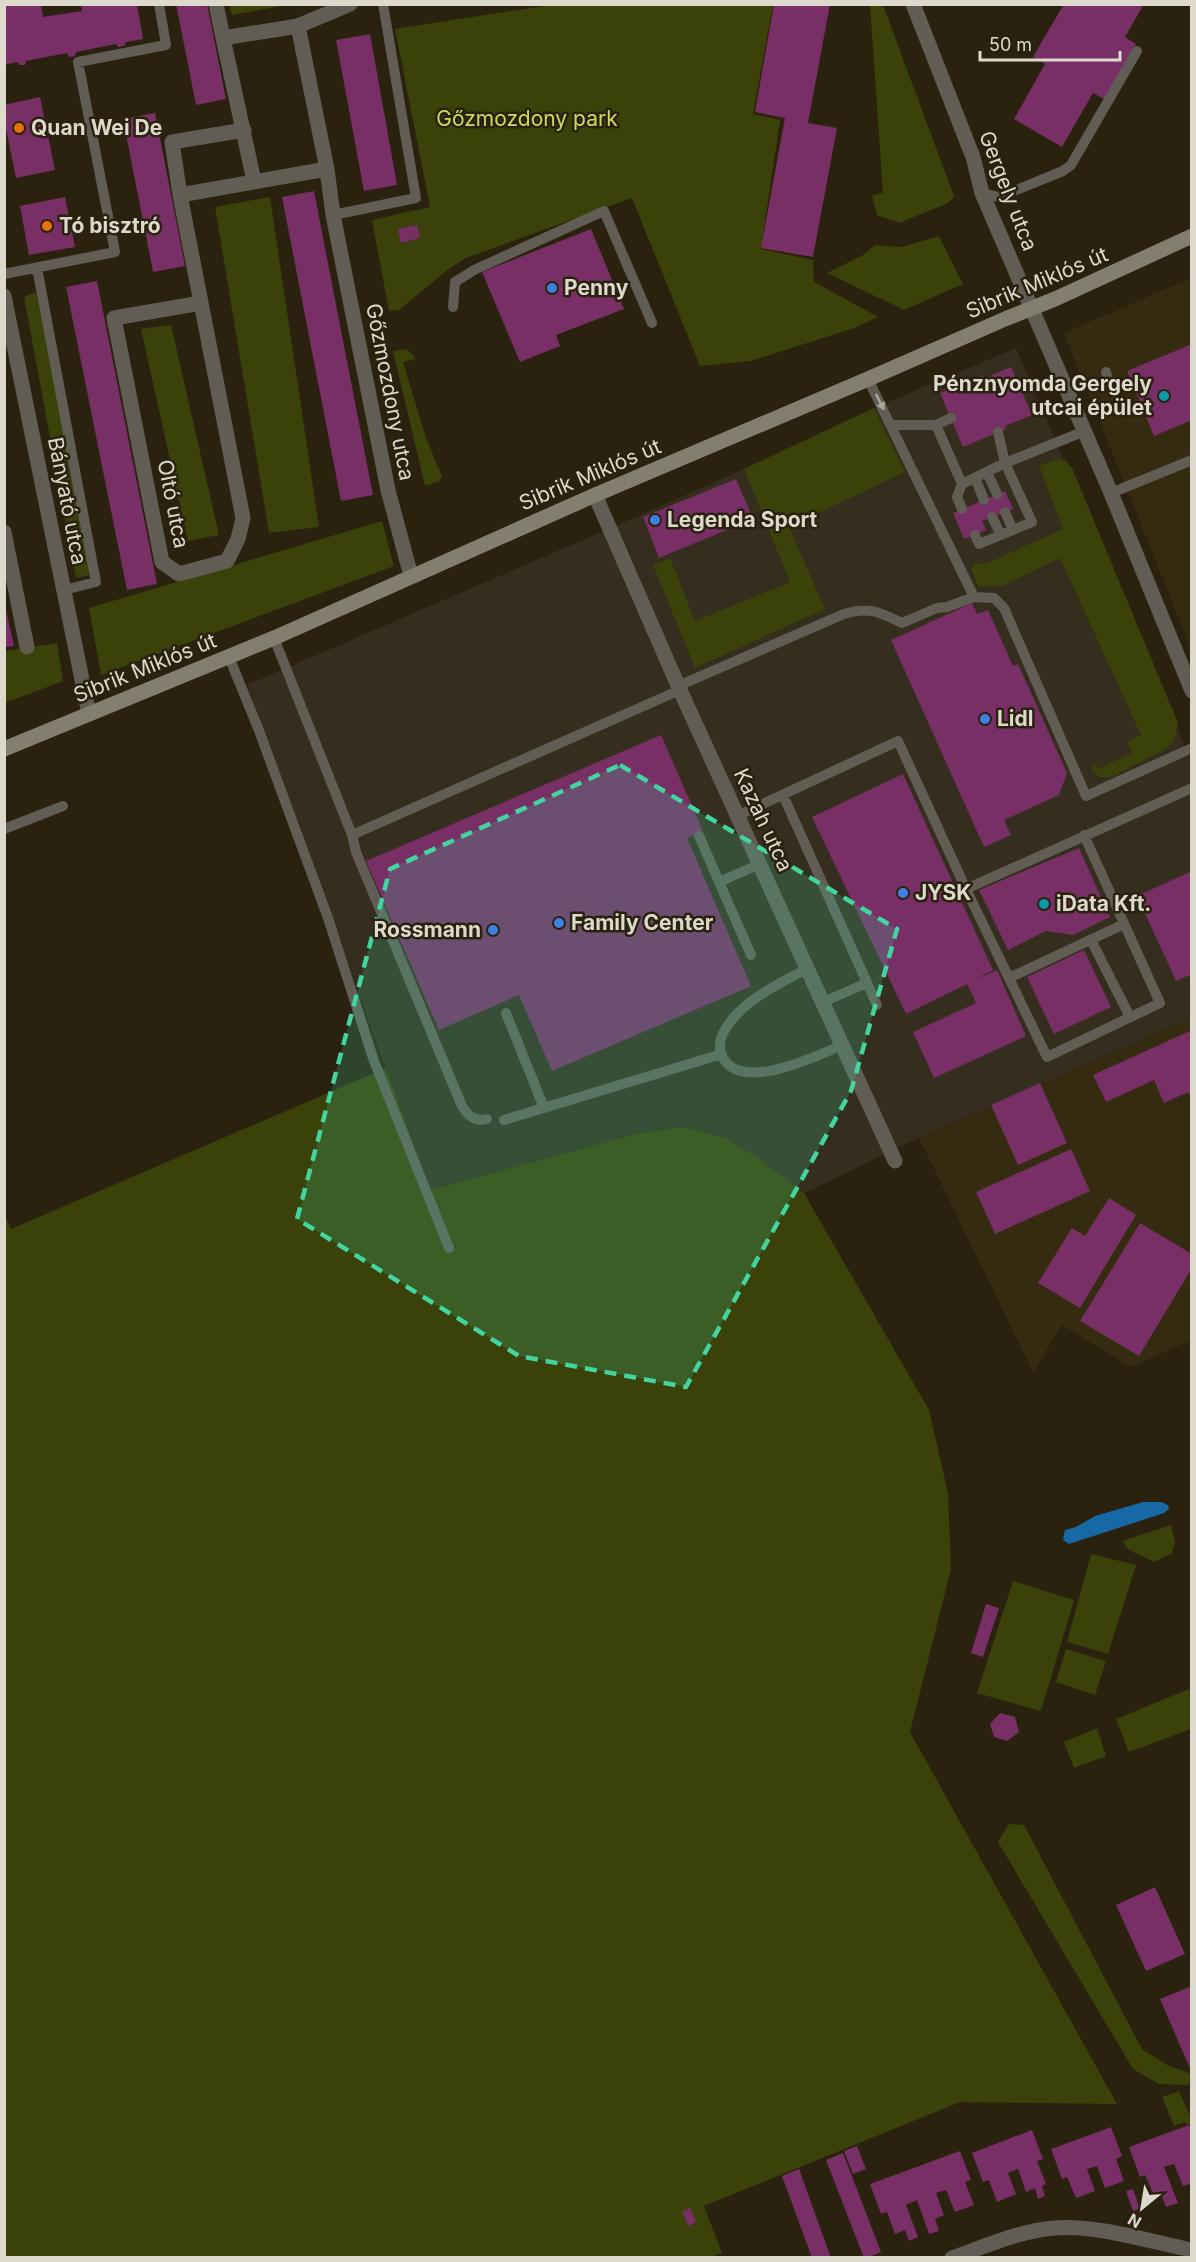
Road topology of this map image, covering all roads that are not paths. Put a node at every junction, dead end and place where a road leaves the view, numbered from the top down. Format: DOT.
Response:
graph roads {
  1 [pos="159,4"];
  2 [pos="216,4"];
  3 [pos="350,4"];
  4 [pos="384,4"];
  5 [pos="913,4"];
  6 [pos="298,26"];
  7 [pos="223,38"];
  8 [pos="1137,51"];
  9 [pos="244,130"];
  10 [pos="327,169"];
  11 [pos="254,181"];
  12 [pos="982,193"];
  13 [pos="180,195"];
  14 [pos="333,215"];
  15 [pos="1191,236"];
  16 [pos="37,268"];
  17 [pos="4,274"];
  18 [pos="5,300"];
  19 [pos="201,303"];
  20 [pos="453,307"];
  21 [pos="1031,309"];
  22 [pos="652,323"];
  23 [pos="868,379"];
  24 [pos="951,418"];
  25 [pos="891,425"];
  26 [pos="936,425"];
  27 [pos="1085,431"];
  28 [pos="998,432"];
  29 [pos="1191,460"];
  30 [pos="1005,463"];
  31 [pos="987,472"];
  32 [pos="975,478"];
  33 [pos="962,484"];
  34 [pos="1111,493"];
  35 [pos="997,494"];
  36 [pos="595,495"];
  37 [pos="984,500"];
  38 [pos="962,509"];
  39 [pos="1005,512"];
  40 [pos="992,517"];
  41 [pos="1013,530"];
  42 [pos="4,532"];
  43 [pos="975,535"];
  44 [pos="1000,535"];
  45 [pos="411,576"];
  46 [pos="64,590"];
  47 [pos="974,597"];
  48 [pos="274,638"];
  49 [pos="27,647"];
  50 [pos="229,657"];
  51 [pos="679,688"];
  52 [pos="1191,691"];
  53 [pos="89,714"];
  54 [pos="1191,748"];
  55 [pos="4,749"];
  56 [pos="1191,788"];
  57 [pos="783,795"];
  58 [pos="63,806"];
  59 [pos="737,816"];
  60 [pos="4,830"];
  61 [pos="1084,835"];
  62 [pos="352,836"];
  63 [pos="699,836"];
  64 [pos="760,864"];
  65 [pos="719,882"];
  66 [pos="966,889"];
  67 [pos="1124,924"];
  68 [pos="1091,940"];
  69 [pos="751,955"];
  70 [pos="808,969"];
  71 [pos="1009,978"];
  72 [pos="867,983"];
  73 [pos="823,1002"];
  74 [pos="877,1005"];
  75 [pos="506,1013"];
  76 [pos="1130,1017"];
  77 [pos="842,1045"];
  78 [pos="722,1054"];
  79 [pos="544,1108"];
  80 [pos="487,1119"];
  81 [pos="504,1120"];
  82 [pos="895,1161"];
  83 [pos="449,1248"];
  84 [pos="1191,2250"];
  85 [pos="952,2258"];
  1 -- 16 [label="lane"];
  2 -- 7 [label="street"];
  3 -- 6 [label="street"];
  4 -- 14 [label="lane"];
  5 -- 12 [label="street, Gergely utca"];
  6 -- 7 [label="street"];
  6 -- 10 [label="street, Gőzmozdony utca"];
  7 -- 9 [label="street"];
  8 -- 12 [label="lane"];
  9 -- 11 [label="street"];
  9 -- 13 [label="street, Oltó utca"];
  10 -- 11 [label="street"];
  10 -- 14 [label="street, Gőzmozdony utca"];
  11 -- 13 [label="street"];
  12 -- 21 [label="street, Gergely utca"];
  13 -- 19 [label="street, Oltó utca"];
  14 -- 45 [label="street, Gőzmozdony utca"];
  15 -- 21 [label="street, Sibrik Miklós út"];
  16 -- 17 [label="lane"];
  16 -- 46 [label="lane"];
  18 -- 46 [label="street, Bányató utca"];
  19 -- 19 [label="street, Oltó utca"];
  20 -- 22 [label="lane"];
  21 -- 23 [label="street, Sibrik Miklós út"];
  21 -- 27 [label="street, Gergely utca"];
  23 -- 25 [label="lane, one-way"];
  23 -- 36 [label="street, Sibrik Miklós út"];
  24 -- 26 [label="lane"];
  25 -- 26 [label="lane"];
  25 -- 47 [label="lane"];
  26 -- 33 [label="lane"];
  27 -- 30 [label="lane"];
  27 -- 34 [label="street, Gergely utca"];
  28 -- 30 [label="lane"];
  29 -- 34 [label="lane"];
  30 -- 31 [label="lane"];
  30 -- 41 [label="lane"];
  31 -- 32 [label="lane"];
  31 -- 35 [label="lane"];
  32 -- 33 [label="lane"];
  32 -- 37 [label="lane"];
  33 -- 38 [label="lane"];
  34 -- 52 [label="street, Gergely utca"];
  36 -- 45 [label="street, Sibrik Miklós út"];
  36 -- 51 [label="street, Kazah utca"];
  39 -- 41 [label="lane"];
  40 -- 44 [label="lane"];
  41 -- 44 [label="lane"];
  42 -- 49 [label="street"];
  43 -- 44 [label="lane"];
  45 -- 48 [label="street, Sibrik Miklós út"];
  46 -- 53 [label="street, Bányató utca"];
  47 -- 51 [label="lane"];
  47 -- 54 [label="lane"];
  48 -- 50 [label="street, Sibrik Miklós út"];
  48 -- 62 [label="lane"];
  50 -- 53 [label="street, Sibrik Miklós út"];
  50 -- 83 [label="lane"];
  51 -- 59 [label="street, Kazah utca"];
  51 -- 62 [label="lane"];
  53 -- 55 [label="street, Sibrik Miklós út"];
  56 -- 61 [label="lane"];
  57 -- 59 [label="lane"];
  57 -- 66 [label="lane"];
  57 -- 72 [label="lane"];
  58 -- 60 [label="lane"];
  59 -- 64 [label="street, Kazah utca"];
  61 -- 66 [label="lane"];
  61 -- 67 [label="lane"];
  62 -- 80 [label="lane"];
  63 -- 65 [label="lane"];
  64 -- 65 [label="lane"];
  64 -- 70 [label="street, Kazah utca"];
  65 -- 69 [label="lane"];
  66 -- 71 [label="lane"];
  67 -- 68 [label="lane"];
  67 -- 76 [label="lane"];
  68 -- 71 [label="lane"];
  68 -- 76 [label="lane"];
  70 -- 73 [label="street, Kazah utca"];
  70 -- 78 [label="lane"];
  71 -- 76 [label="lane"];
  72 -- 73 [label="lane"];
  72 -- 74 [label="lane"];
  73 -- 77 [label="street, Kazah utca"];
  75 -- 79 [label="lane"];
  77 -- 78 [label="lane"];
  77 -- 82 [label="street, Kazah utca"];
  78 -- 79 [label="lane"];
  79 -- 81 [label="lane"];
  84 -- 85 [label="street"];
}
